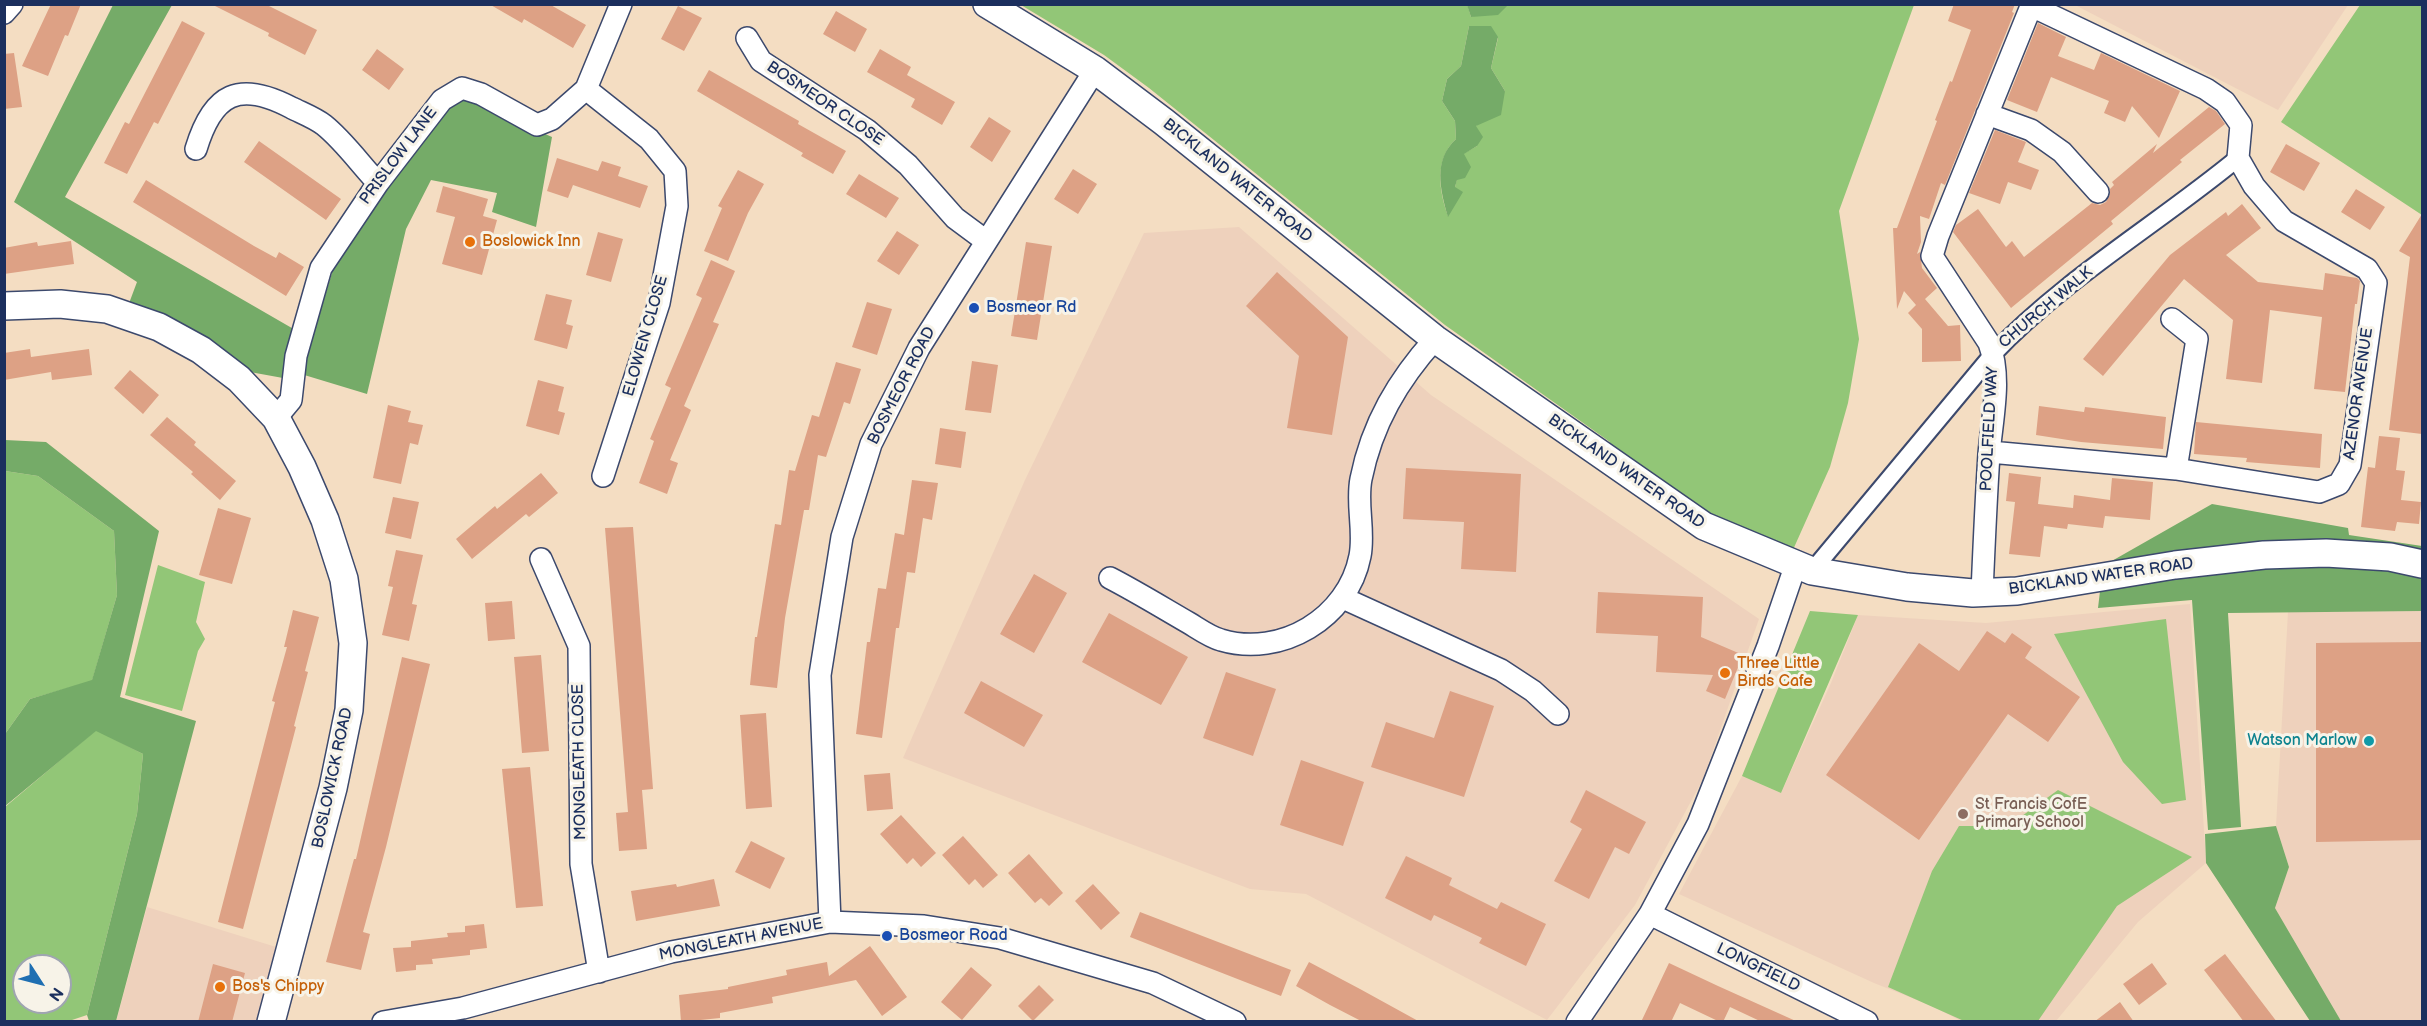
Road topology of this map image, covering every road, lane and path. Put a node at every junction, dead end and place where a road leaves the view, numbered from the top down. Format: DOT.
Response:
graph roads {
  1 [pos="12,4"];
  2 [pos="621,4"];
  3 [pos="987,4"];
  4 [pos="4,13"];
  5 [pos="747,38"];
  6 [pos="1095,69"];
  7 [pos="585,89"];
  8 [pos="1988,114"];
  9 [pos="196,149"];
  10 [pos="2238,158"];
  11 [pos="378,183"];
  12 [pos="2098,192"];
  13 [pos="986,241"];
  14 [pos="4,306"];
  15 [pos="2172,319"];
  16 [pos="1435,339"];
  17 [pos="1993,354"];
  18 [pos="276,418"];
  19 [pos="1989,452"];
  20 [pos="2176,469"];
  21 [pos="603,476"];
  22 [pos="541,559"];
  23 [pos="2422,564"];
  24 [pos="1804,568"];
  25 [pos="1110,578"];
  26 [pos="1982,592"];
  27 [pos="1344,598"];
  28 [pos="1558,714"];
  29 [pos="1650,914"];
  30 [pos="830,922"];
  31 [pos="599,972"];
  32 [pos="1866,1021"];
  33 [pos="271,1022"];
  34 [pos="383,1022"];
  35 [pos="1235,1022"];
  36 [pos="1577,1022"];
  1 -- 4 [label="street"];
  2 -- 7 [label="street, PRISLOW LANE"];
  3 -- 6 [label="street, BICKLAND WATER ROAD"];
  5 -- 13 [label="street, BOSMEOR CLOSE"];
  6 -- 13 [label="street, BOSMEOR ROAD"];
  6 -- 16 [label="street, BICKLAND WATER ROAD"];
  7 -- 11 [label="street, PRISLOW LANE"];
  7 -- 21 [label="street, ELOWEN CLOSE"];
  8 -- 10 [label="street, POOLFIELD WAY"];
  8 -- 12 [label="street"];
  8 -- 17 [label="street, POOLFIELD WAY"];
  9 -- 11 [label="street"];
  10 -- 17 [label="street, CHURCH WALK"];
  10 -- 20 [label="street, AZENOR AVENUE"];
  11 -- 18 [label="street, PRISLOW LANE"];
  13 -- 30 [label="street, BOSMEOR ROAD"];
  14 -- 18 [label="street, BOSLOWICK ROAD"];
  15 -- 20 [label="street"];
  16 -- 24 [label="street, BICKLAND WATER ROAD"];
  16 -- 27 [label="street"];
  17 -- 19 [label="street, POOLFIELD WAY"];
  17 -- 24 [label="street, CHURCH WALK"];
  18 -- 33 [label="street, BOSLOWICK ROAD"];
  19 -- 20 [label="street, AZENOR AVENUE"];
  19 -- 26 [label="street, POOLFIELD WAY"];
  22 -- 31 [label="street, MONGLEATH CLOSE"];
  23 -- 26 [label="street, BICKLAND WATER ROAD"];
  24 -- 26 [label="street, BICKLAND WATER ROAD"];
  24 -- 29 [label="street"];
  25 -- 27 [label="street"];
  27 -- 28 [label="street"];
  29 -- 32 [label="street, LONGFIELD"];
  29 -- 36 [label="street"];
  30 -- 31 [label="street, MONGLEATH AVENUE"];
  30 -- 35 [label="street, MONGLEATH AVENUE"];
  31 -- 34 [label="street, MONGLEATH AVENUE"];
}
